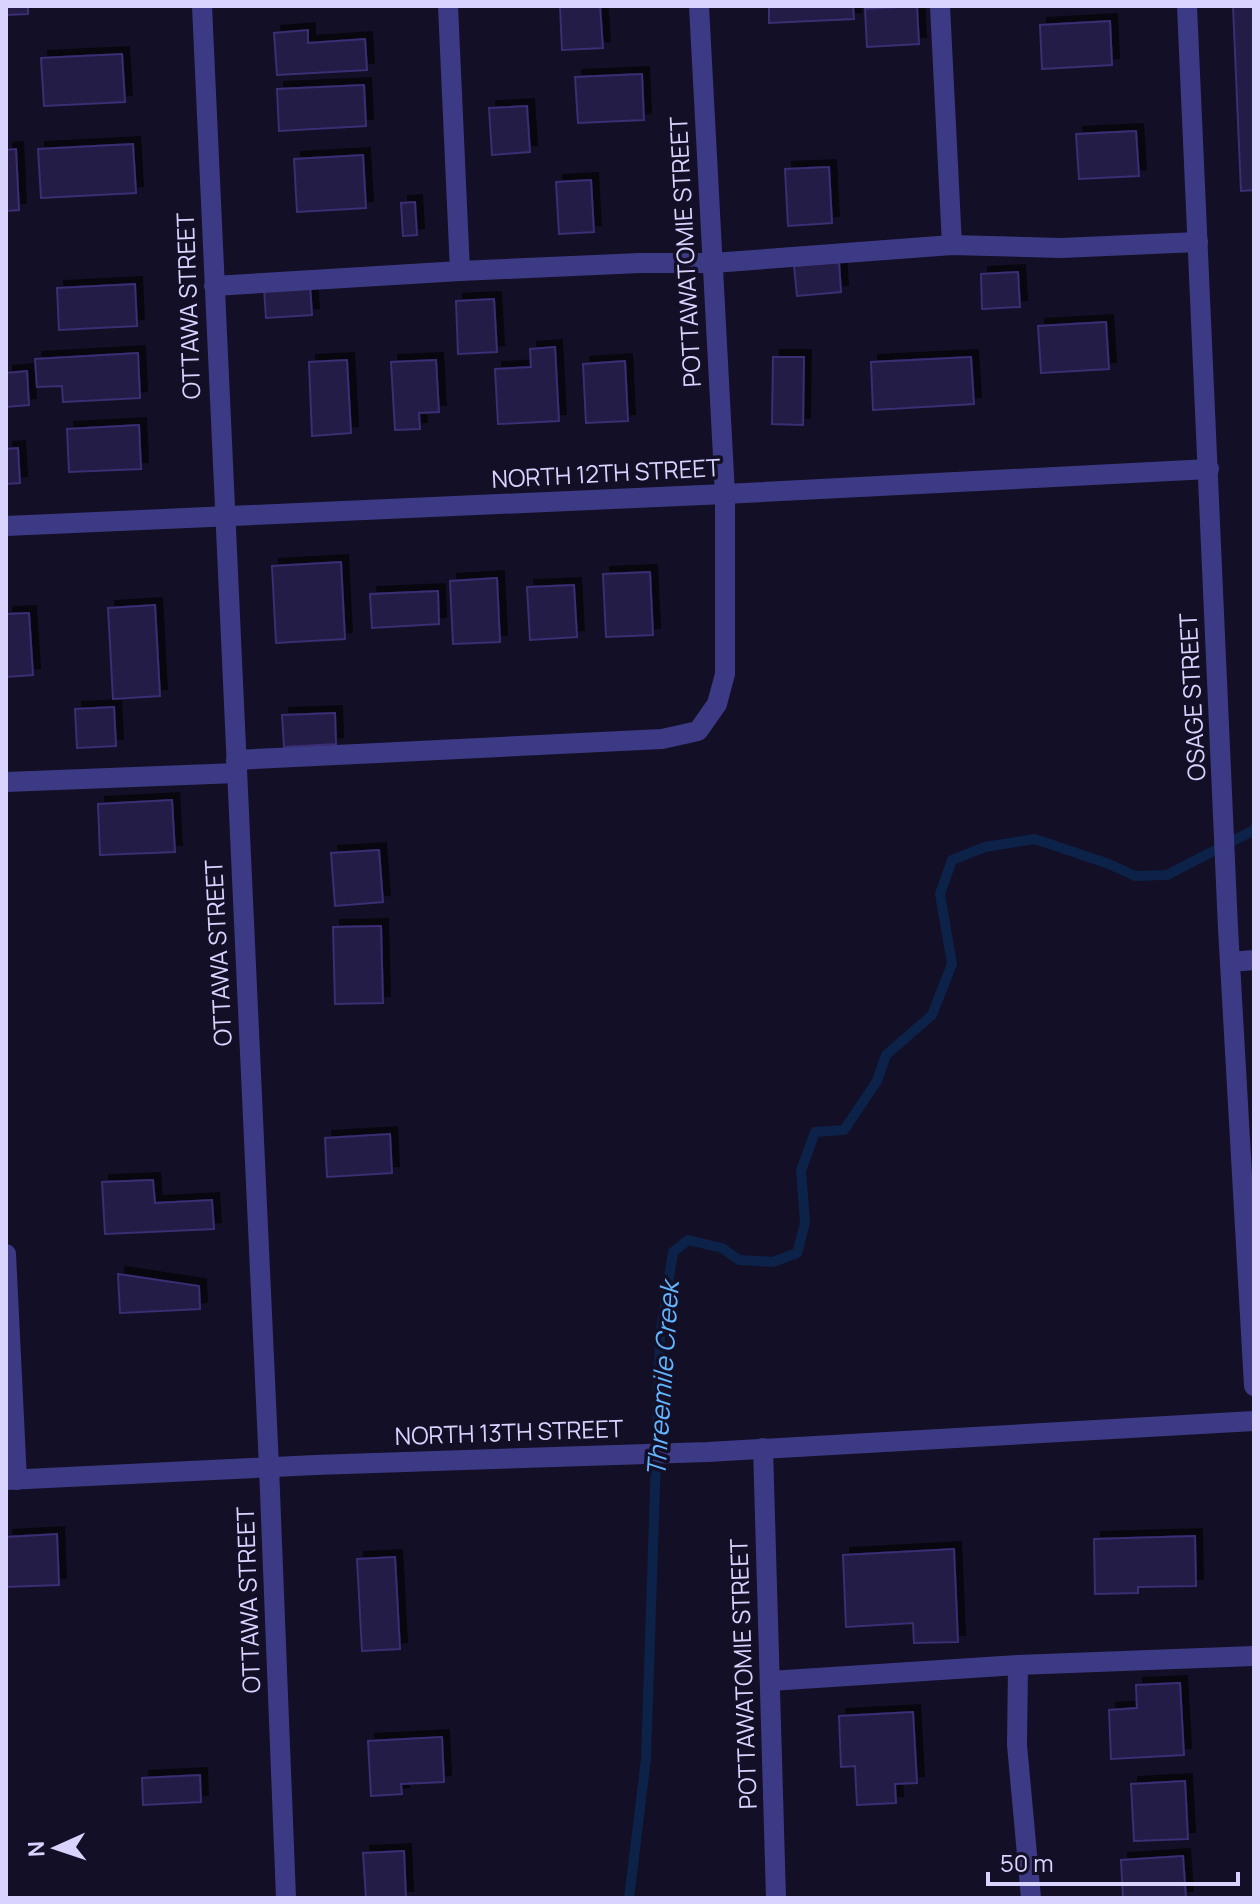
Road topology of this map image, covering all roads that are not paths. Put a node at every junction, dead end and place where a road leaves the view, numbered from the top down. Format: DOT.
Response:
graph roads {
  1 [pos="202,6"];
  2 [pos="448,6"];
  3 [pos="699,6"];
  4 [pos="940,6"];
  5 [pos="1187,6"];
  6 [pos="1198,242"];
  7 [pos="952,245"];
  8 [pos="713,263"];
  9 [pos="460,271"];
  10 [pos="214,286"];
  11 [pos="1209,469"];
  12 [pos="725,494"];
  13 [pos="224,516"];
  14 [pos="6,526"];
  15 [pos="236,766"];
  16 [pos="6,782"];
  17 [pos="1254,960"];
  18 [pos="1230,962"];
  19 [pos="6,1254"];
  20 [pos="1254,1386"];
  21 [pos="1254,1421"];
  22 [pos="763,1448"];
  23 [pos="269,1467"];
  24 [pos="12,1480"];
  25 [pos="1254,1656"];
  26 [pos="1018,1665"];
  27 [pos="770,1681"];
  28 [pos="286,1898"];
  29 [pos="776,1898"];
  30 [pos="1031,1898"];
  1 -- 10 [label="street, OTTAWA STREET"];
  2 -- 9 [label="street"];
  3 -- 8 [label="street, POTTAWATOMIE STREET"];
  4 -- 7 [label="street"];
  5 -- 6 [label="street, OSAGE STREET"];
  6 -- 7 [label="street"];
  6 -- 11 [label="street, OSAGE STREET"];
  7 -- 8 [label="street"];
  8 -- 9 [label="street"];
  8 -- 12 [label="street, POTTAWATOMIE STREET"];
  9 -- 10 [label="street"];
  10 -- 13 [label="street, OTTAWA STREET"];
  11 -- 12 [label="street, NORTH 12TH STREET"];
  11 -- 18 [label="street, OSAGE STREET"];
  12 -- 13 [label="street, NORTH 12TH STREET"];
  12 -- 15 [label="street, POTTAWATOMIE STREET"];
  13 -- 14 [label="street, NORTH 12TH STREET"];
  13 -- 15 [label="street, OTTAWA STREET"];
  15 -- 16 [label="street"];
  15 -- 23 [label="street, OTTAWA STREET"];
  17 -- 18 [label="street"];
  18 -- 20 [label="street, OSAGE STREET"];
  19 -- 24 [label="street"];
  21 -- 22 [label="street, NORTH 13TH STREET"];
  22 -- 23 [label="street, NORTH 13TH STREET"];
  22 -- 27 [label="street, POTTAWATOMIE STREET"];
  23 -- 24 [label="street, NORTH 13TH STREET"];
  23 -- 28 [label="street, OTTAWA STREET"];
  25 -- 26 [label="street"];
  26 -- 27 [label="street"];
  26 -- 30 [label="street"];
  27 -- 29 [label="street, POTTAWATOMIE STREET"];
}
